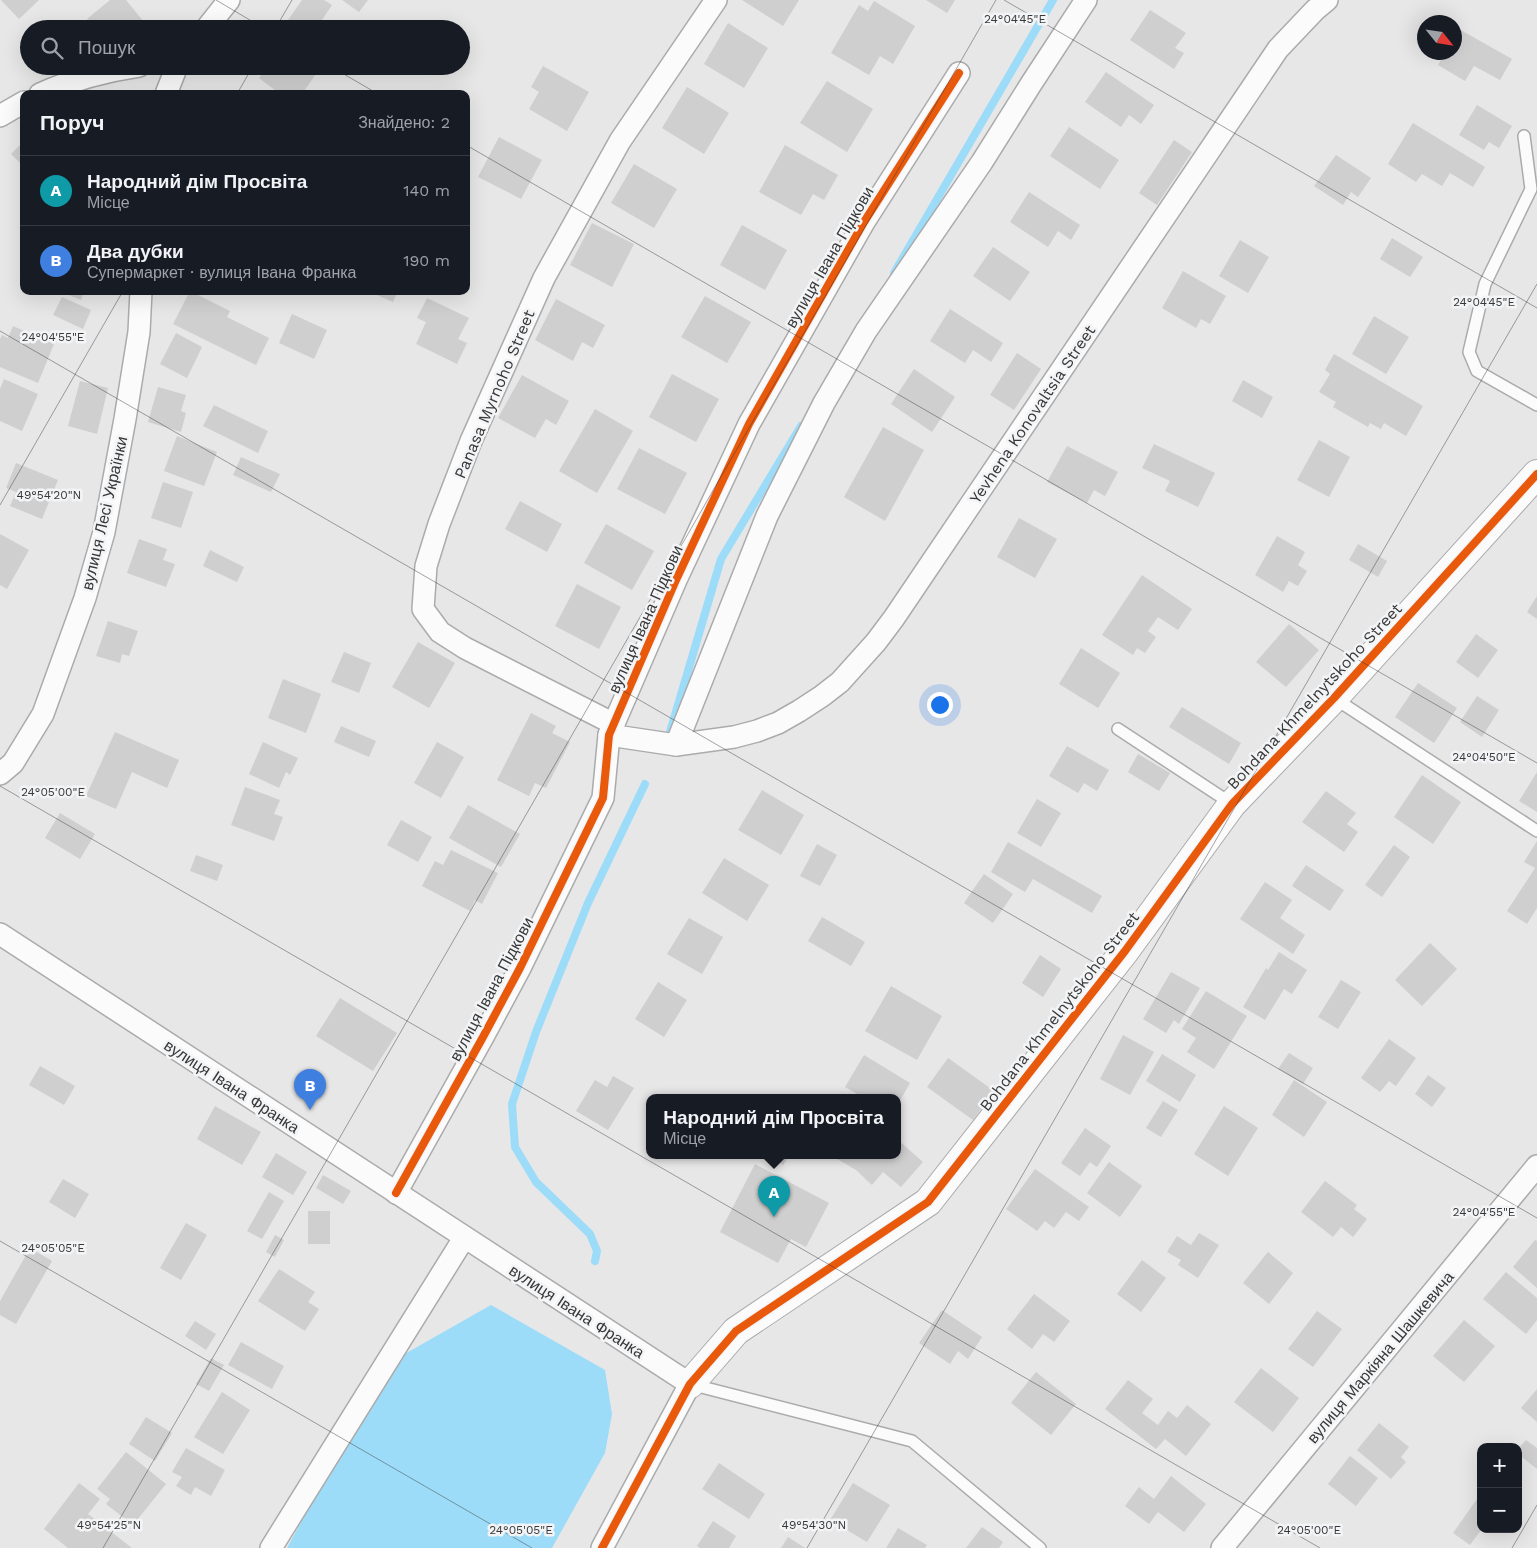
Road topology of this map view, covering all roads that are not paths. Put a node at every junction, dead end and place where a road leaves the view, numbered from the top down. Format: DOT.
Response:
graph roads {
  1 [pos="229,0"];
  2 [pos="716,0"];
  3 [pos="1086,0"];
  4 [pos="1327,0"];
  5 [pos="213,20"];
  6 [pos="959,73"];
  7 [pos="92,75"];
  8 [pos="173,75"];
  9 [pos="49,90"];
  10 [pos="168,90"];
  11 [pos="20,104"];
  12 [pos="0,116"];
  13 [pos="1524,136"];
  14 [pos="141,295"];
  15 [pos="1537,405"];
  16 [pos="1537,474"];
  17 [pos="1334,698"];
  18 [pos="1118,728"];
  19 [pos="611,730"];
  20 [pos="676,745"];
  21 [pos="0,774"];
  22 [pos="1232,804"];
  23 [pos="1537,831"];
  24 [pos="0,934"];
  25 [pos="1537,1166"];
  26 [pos="396,1193"];
  27 [pos="464,1238"];
  28 [pos="690,1384"];
  29 [pos="271,1548"];
  30 [pos="602,1548"];
  31 [pos="1040,1548"];
  32 [pos="1222,1548"];
  1 -- 5 [label="street"];
  2 -- 19 [label="street, Panasa Myrnoho Street"];
  3 -- 20 [label="street"];
  4 -- 20 [label="street, Yevhena Konovaltsia Street"];
  6 -- 19 [label="street, вулиця Івана Підкови"];
  7 -- 9 [label="street"];
  8 -- 10 [label="street"];
  11 -- 12 [label="street"];
  13 -- 15 [label="lane"];
  14 -- 21 [label="street, вулиця Лесі Українки"];
  16 -- 17 [label="street, Bohdana Khmelnytskoho Street"];
  17 -- 22 [label="street, Bohdana Khmelnytskoho Street"];
  17 -- 23 [label="lane"];
  18 -- 22 [label="lane"];
  19 -- 20 [label="street"];
  19 -- 26 [label="street, вулиця Івана Підкови"];
  22 -- 28 [label="street, Bohdana Khmelnytskoho Street"];
  24 -- 26 [label="street, вулиця Івана Франка"];
  25 -- 32 [label="street, вулиця Маркіяна Шашкевича"];
  26 -- 27 [label="street, вулиця Івана Франка"];
  27 -- 28 [label="street, вулиця Івана Франка"];
  27 -- 29 [label="street"];
  28 -- 30 [label="street, Bohdana Khmelnytskoho Street"];
  28 -- 31 [label="lane"];
}
